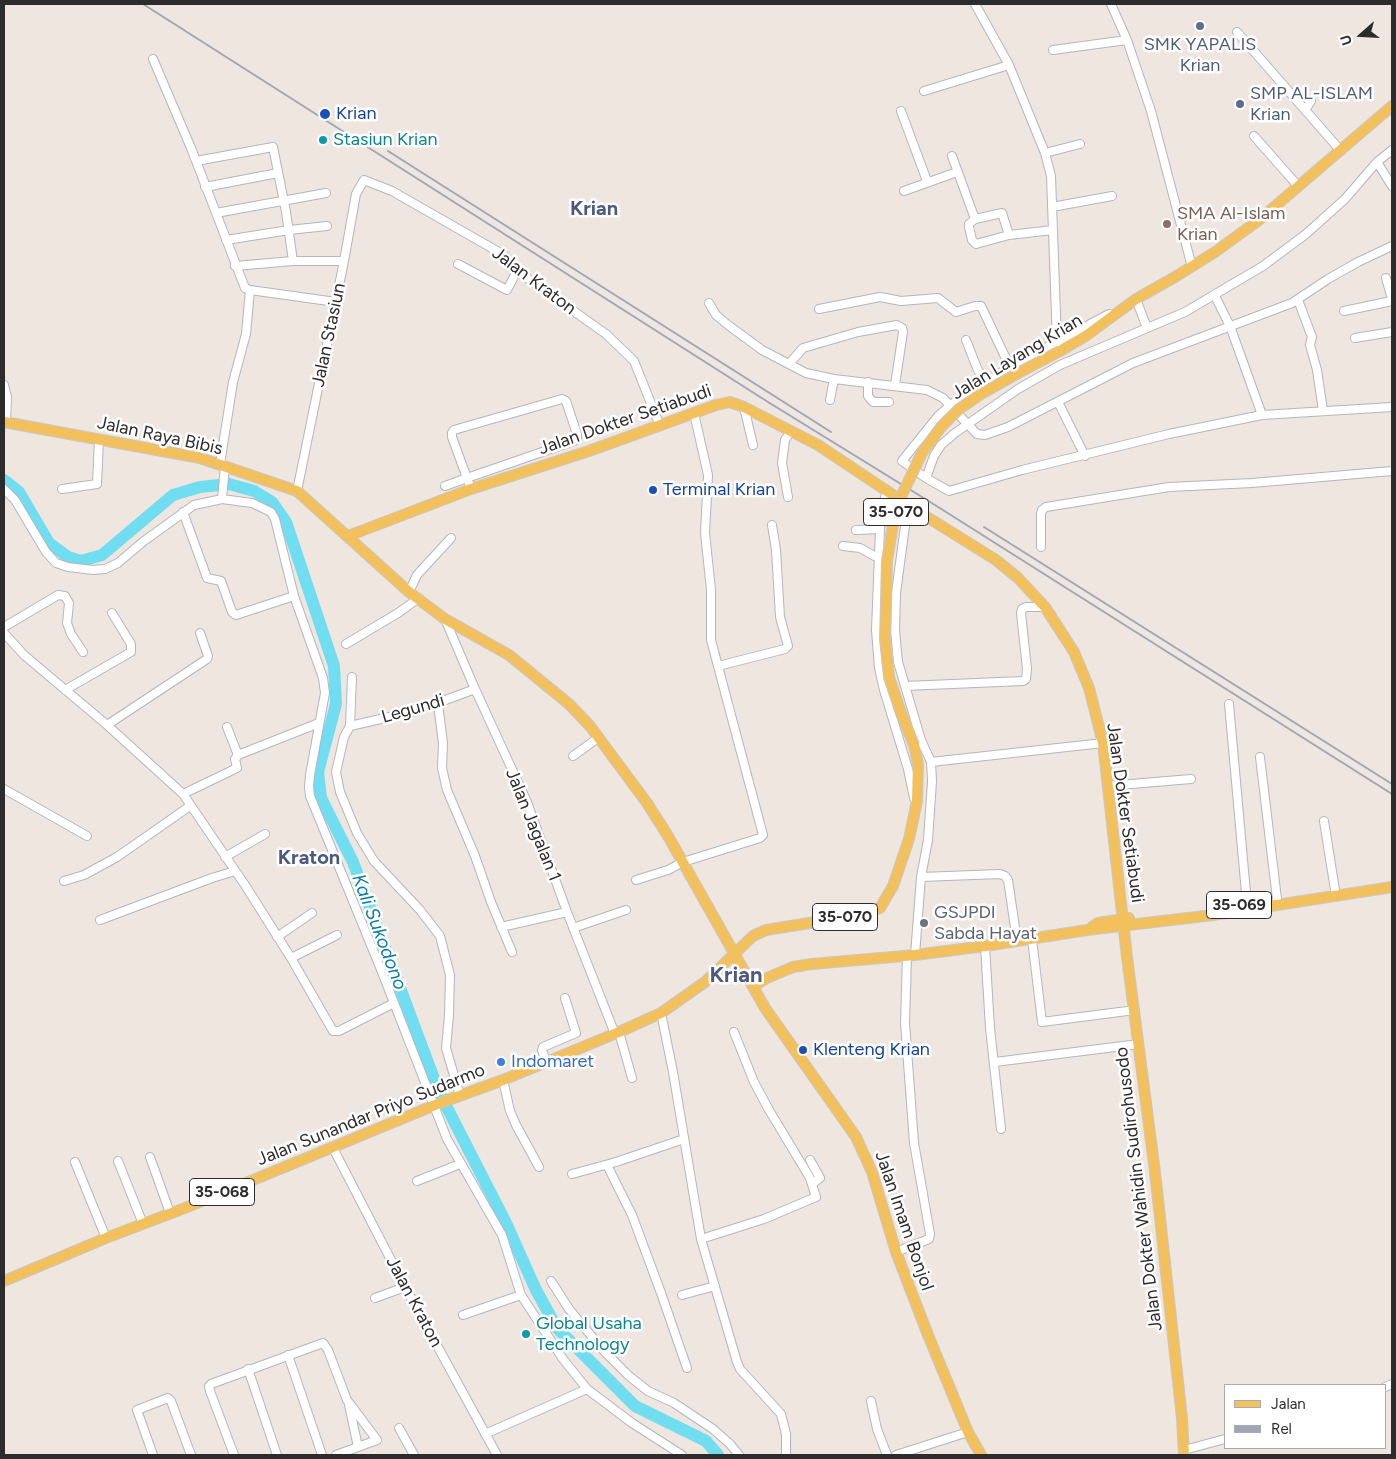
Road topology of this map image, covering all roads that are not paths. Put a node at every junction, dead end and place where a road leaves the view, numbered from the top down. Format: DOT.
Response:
graph roads {
  1 [pos="975,4"];
  2 [pos="1111,4"];
  3 [pos="1237,32"];
  4 [pos="1127,40"];
  5 [pos="1053,50"];
  6 [pos="153,59"];
  7 [pos="1009,66"];
  8 [pos="924,91"];
  9 [pos="1392,106"];
  10 [pos="901,111"];
  11 [pos="1254,136"];
  12 [pos="1080,144"];
  13 [pos="1342,148"];
  14 [pos="1392,150"];
  15 [pos="1045,153"];
  16 [pos="952,156"];
  17 [pos="196,160"];
  18 [pos="1377,162"];
  19 [pos="278,172"];
  20 [pos="957,172"];
  21 [pos="364,180"];
  22 [pos="927,181"];
  23 [pos="1298,186"];
  24 [pos="1392,186"];
  25 [pos="205,187"];
  26 [pos="904,191"];
  27 [pos="326,193"];
  28 [pos="1112,196"];
  29 [pos="284,202"];
  30 [pos="1052,207"];
  31 [pos="216,213"];
  32 [pos="975,220"];
  33 [pos="327,226"];
  34 [pos="289,230"];
  35 [pos="1053,230"];
  36 [pos="1009,236"];
  37 [pos="226,240"];
  38 [pos="1392,246"];
  39 [pos="293,260"];
  40 [pos="344,261"];
  41 [pos="458,264"];
  42 [pos="236,266"];
  43 [pos="1192,267"];
  44 [pos="517,271"];
  45 [pos="1386,278"];
  46 [pos="250,290"];
  47 [pos="1215,296"];
  48 [pos="1298,300"];
  49 [pos="1392,300"];
  50 [pos="1137,301"];
  51 [pos="336,302"];
  52 [pos="709,303"];
  53 [pos="819,309"];
  54 [pos="1344,311"];
  55 [pos="1146,326"];
  56 [pos="1230,326"];
  57 [pos="1392,332"];
  58 [pos="1355,338"];
  59 [pos="966,340"];
  60 [pos="1058,347"];
  61 [pos="789,364"];
  62 [pos="1010,367"];
  63 [pos="834,379"];
  64 [pos="868,382"];
  65 [pos="985,383"];
  66 [pos="4,385"];
  67 [pos="895,385"];
  68 [pos="830,400"];
  69 [pos="889,402"];
  70 [pos="1058,402"];
  71 [pos="744,407"];
  72 [pos="1392,407"];
  73 [pos="952,408"];
  74 [pos="1323,411"];
  75 [pos="694,413"];
  76 [pos="1262,416"];
  77 [pos="5,423"];
  78 [pos="968,424"];
  79 [pos="660,426"];
  80 [pos="792,431"];
  81 [pos="99,440"];
  82 [pos="753,445"];
  83 [pos="1085,456"];
  84 [pos="223,465"];
  85 [pos="1392,471"];
  86 [pos="924,476"];
  87 [pos="467,478"];
  88 [pos="445,486"];
  89 [pos="4,489"];
  90 [pos="471,489"];
  91 [pos="62,490"];
  92 [pos="297,491"];
  93 [pos="891,494"];
  94 [pos="222,497"];
  95 [pos="788,497"];
  96 [pos="910,506"];
  97 [pos="183,512"];
  98 [pos="772,525"];
  99 [pos="880,528"];
  100 [pos="856,530"];
  101 [pos="348,536"];
  102 [pos="451,538"];
  103 [pos="842,546"];
  104 [pos="1041,547"];
  105 [pos="878,558"];
  106 [pos="409,592"];
  107 [pos="294,596"];
  108 [pos="418,598"];
  109 [pos="1045,607"];
  110 [pos="112,613"];
  111 [pos="445,619"];
  112 [pos="4,628"];
  113 [pos="891,629"];
  114 [pos="876,630"];
  115 [pos="200,633"];
  116 [pos="4,634"];
  117 [pos="346,644"];
  118 [pos="83,652"];
  119 [pos="718,666"];
  120 [pos="352,677"];
  121 [pos="905,686"];
  122 [pos="475,689"];
  123 [pos="66,690"];
  124 [pos="438,704"];
  125 [pos="1228,704"];
  126 [pos="320,723"];
  127 [pos="107,725"];
  128 [pos="350,726"];
  129 [pos="227,727"];
  130 [pos="598,738"];
  131 [pos="1103,743"];
  132 [pos="238,755"];
  133 [pos="573,756"];
  134 [pos="1260,757"];
  135 [pos="931,762"];
  136 [pos="1191,780"];
  137 [pos="1107,786"];
  138 [pos="4,789"];
  139 [pos="183,794"];
  140 [pos="190,806"];
  141 [pos="1324,821"];
  142 [pos="911,830"];
  143 [pos="265,834"];
  144 [pos="87,836"];
  145 [pos="225,857"];
  146 [pos="683,862"];
  147 [pos="235,871"];
  148 [pos="921,877"];
  149 [pos="636,880"];
  150 [pos="64,881"];
  151 [pos="1392,882"];
  152 [pos="1392,888"];
  153 [pos="1335,890"];
  154 [pos="1277,899"];
  155 [pos="1247,904"];
  156 [pos="626,910"];
  157 [pos="567,912"];
  158 [pos="312,913"];
  159 [pos="100,920"];
  160 [pos="1123,923"];
  161 [pos="501,927"];
  162 [pos="573,928"];
  163 [pos="337,936"];
  164 [pos="277,937"];
  165 [pos="1032,939"];
  166 [pos="1017,940"];
  167 [pos="985,946"];
  168 [pos="512,952"];
  169 [pos="735,954"];
  170 [pos="911,955"];
  171 [pos="291,958"];
  172 [pos="754,986"];
  173 [pos="565,998"];
  174 [pos="394,1002"];
  175 [pos="1135,1010"];
  176 [pos="661,1013"];
  177 [pos="734,1032"];
  178 [pos="617,1033"];
  179 [pos="1139,1044"];
  180 [pos="546,1062"];
  181 [pos="995,1062"];
  182 [pos="632,1078"];
  183 [pos="503,1080"];
  184 [pos="458,1096"];
  185 [pos="437,1105"];
  186 [pos="1001,1129"];
  187 [pos="684,1139"];
  188 [pos="334,1148"];
  189 [pos="150,1157"];
  190 [pos="810,1160"];
  191 [pos="118,1161"];
  192 [pos="75,1162"];
  193 [pos="460,1164"];
  194 [pos="607,1165"];
  195 [pos="539,1167"];
  196 [pos="572,1174"];
  197 [pos="417,1181"];
  198 [pos="815,1183"];
  199 [pos="170,1214"];
  200 [pos="143,1224"];
  201 [pos="106,1238"];
  202 [pos="701,1239"];
  203 [pos="896,1252"];
  204 [pos="4,1281"];
  205 [pos="551,1281"];
  206 [pos="715,1286"];
  207 [pos="405,1287"];
  208 [pos="521,1295"];
  209 [pos="682,1295"];
  210 [pos="374,1298"];
  211 [pos="463,1315"];
  212 [pos="288,1355"];
  213 [pos="687,1368"];
  214 [pos="248,1369"];
  215 [pos="586,1389"];
  216 [pos="348,1400"];
  217 [pos="871,1401"];
  218 [pos="399,1428"];
  219 [pos="968,1432"];
  220 [pos="485,1434"];
  221 [pos="1224,1438"];
  222 [pos="358,1447"];
  223 [pos="1184,1453"];
  224 [pos="153,1455"];
  225 [pos="191,1455"];
  226 [pos="234,1455"];
  227 [pos="277,1455"];
  228 [pos="322,1455"];
  229 [pos="336,1455"];
  230 [pos="414,1455"];
  231 [pos="497,1455"];
  232 [pos="682,1455"];
  233 [pos="739,1455"];
  234 [pos="786,1455"];
  235 [pos="887,1455"];
  236 [pos="896,1455"];
  237 [pos="981,1455"];
  1 -- 7 [label="street"];
  2 -- 4 [label="street"];
  3 -- 13 [label="street"];
  4 -- 5 [label="street"];
  4 -- 43 [label="street"];
  6 -- 17 [label="street"];
  7 -- 8 [label="street"];
  7 -- 15 [label="street"];
  9 -- 13 [label="main road, 35-070"];
  10 -- 22 [label="street"];
  11 -- 23 [label="street"];
  12 -- 15 [label="street"];
  13 -- 23 [label="main road, 35-070"];
  14 -- 18 [label="street"];
  15 -- 30 [label="street"];
  16 -- 20 [label="street"];
  17 -- 19 [label="street"];
  17 -- 25 [label="street"];
  18 -- 24 [label="street"];
  18 -- 47 [label="street"];
  19 -- 25 [label="street"];
  19 -- 29 [label="street"];
  20 -- 22 [label="street"];
  20 -- 32 [label="street"];
  21 -- 40 [label="street, Jalan Stasiun"];
  21 -- 44 [label="street, Jalan Kraton"];
  22 -- 26 [label="street"];
  23 -- 43 [label="main road, 35-070"];
  25 -- 31 [label="street"];
  27 -- 29 [label="street"];
  28 -- 30 [label="street"];
  29 -- 31 [label="street"];
  29 -- 34 [label="street"];
  30 -- 35 [label="street"];
  31 -- 37 [label="street"];
  32 -- 36 [label="street"];
  32 -- 36 [label="street"];
  33 -- 34 [label="street"];
  34 -- 37 [label="street"];
  34 -- 39 [label="street"];
  35 -- 36 [label="street"];
  35 -- 60 [label="street"];
  37 -- 42 [label="street"];
  38 -- 48 [label="street"];
  39 -- 40 [label="street"];
  39 -- 42 [label="street"];
  40 -- 51 [label="street, Jalan Stasiun"];
  41 -- 44 [label="street"];
  42 -- 46 [label="street"];
  43 -- 50 [label="main road, 35-070"];
  44 -- 79 [label="street, Jalan Kraton"];
  45 -- 49 [label="street"];
  46 -- 51 [label="street"];
  46 -- 84 [label="street"];
  47 -- 55 [label="street"];
  47 -- 56 [label="street"];
  48 -- 56 [label="street"];
  48 -- 74 [label="street"];
  49 -- 54 [label="street"];
  50 -- 55 [label="street"];
  50 -- 60 [label="main road, Jalan Layang Krian / 35-070"];
  51 -- 92 [label="street, Jalan Stasiun"];
  52 -- 61 [label="street"];
  53 -- 62 [label="street"];
  55 -- 78 [label="street"];
  56 -- 70 [label="street"];
  56 -- 76 [label="street"];
  57 -- 58 [label="street"];
  59 -- 65 [label="street"];
  60 -- 62 [label="street"];
  60 -- 142 [label="main road, Jalan Layang Krian / 35-070, bridge"];
  61 -- 63 [label="street"];
  61 -- 67 [label="street"];
  62 -- 65 [label="street"];
  63 -- 64 [label="street"];
  63 -- 68 [label="street"];
  64 -- 67 [label="street"];
  64 -- 69 [label="street"];
  65 -- 73 [label="street"];
  66 -- 77 [label="street"];
  67 -- 73 [label="street"];
  70 -- 78 [label="street"];
  70 -- 83 [label="street"];
  71 -- 75 [label="main road, Jalan Dokter Setiabudi"];
  71 -- 80 [label="main road, Jalan Dokter Setiabudi"];
  71 -- 82 [label="street"];
  72 -- 74 [label="street"];
  73 -- 78 [label="street, bridge"];
  73 -- 86 [label="street"];
  74 -- 76 [label="street"];
  75 -- 79 [label="main road, Jalan Dokter Setiabudi"];
  75 -- 119 [label="street"];
  76 -- 83 [label="street"];
  77 -- 81 [label="main road, Jalan Raya Bibis"];
  78 -- 86 [label="street"];
  79 -- 90 [label="main road, Jalan Dokter Setiabudi"];
  80 -- 93 [label="main road, Jalan Dokter Setiabudi"];
  80 -- 95 [label="street"];
  81 -- 84 [label="main road, Jalan Raya Bibis"];
  81 -- 91 [label="street"];
  83 -- 86 [label="street"];
  84 -- 92 [label="main road, Jalan Raya Bibis"];
  84 -- 94 [label="street"];
  85 -- 104 [label="street"];
  87 -- 87 [label="street"];
  87 -- 88 [label="street"];
  87 -- 90 [label="street"];
  89 -- 97 [label="street"];
  90 -- 101 [label="main road, Jalan Dokter Setiabudi"];
  92 -- 101 [label="main road, Jalan Raya Bibis"];
  93 -- 96 [label="main road, Jalan Dokter Setiabudi"];
  93 -- 99 [label="street"];
  94 -- 97 [label="street"];
  94 -- 107 [label="street"];
  96 -- 109 [label="main road, Jalan Dokter Setiabudi"];
  96 -- 113 [label="street"];
  97 -- 107 [label="street"];
  98 -- 119 [label="street"];
  99 -- 100 [label="street"];
  99 -- 105 [label="street"];
  101 -- 106 [label="main road, Jalan Raya Bibis"];
  102 -- 106 [label="street"];
  103 -- 105 [label="street"];
  105 -- 114 [label="street"];
  106 -- 108 [label="main road, Jalan Raya Bibis"];
  107 -- 126 [label="street"];
  108 -- 111 [label="main road, Jalan Raya Bibis"];
  108 -- 117 [label="street"];
  109 -- 121 [label="street"];
  109 -- 131 [label="main road, Jalan Dokter Setiabudi"];
  110 -- 123 [label="street"];
  111 -- 122 [label="street, Jalan Jagalan 1"];
  111 -- 130 [label="main road, Jalan Raya Bibis"];
  112 -- 118 [label="street"];
  113 -- 114 [label="street"];
  113 -- 121 [label="street"];
  114 -- 142 [label="street"];
  115 -- 127 [label="street"];
  116 -- 123 [label="street"];
  119 -- 146 [label="street"];
  120 -- 128 [label="street"];
  121 -- 135 [label="street"];
  122 -- 124 [label="street, Legundi"];
  122 -- 157 [label="street, Jalan Jagalan 1"];
  123 -- 127 [label="street"];
  124 -- 128 [label="street, Legundi"];
  124 -- 161 [label="street"];
  125 -- 155 [label="street"];
  126 -- 132 [label="street"];
  126 -- 174 [label="street"];
  127 -- 139 [label="street"];
  128 -- 184 [label="street"];
  129 -- 132 [label="street"];
  130 -- 133 [label="street"];
  130 -- 146 [label="main road, Jalan Imam Bonjol"];
  131 -- 135 [label="street"];
  131 -- 137 [label="main road, Jalan Dokter Setiabudi"];
  132 -- 139 [label="street"];
  134 -- 154 [label="street"];
  135 -- 148 [label="street"];
  136 -- 137 [label="street"];
  137 -- 160 [label="main road, Jalan Dokter Setiabudi"];
  138 -- 144 [label="street"];
  139 -- 140 [label="street"];
  140 -- 145 [label="street"];
  140 -- 150 [label="street"];
  141 -- 153 [label="street"];
  142 -- 169 [label="main road, 35-070"];
  143 -- 145 [label="street"];
  145 -- 147 [label="street"];
  146 -- 149 [label="street"];
  146 -- 169 [label="main road, Jalan Imam Bonjol"];
  147 -- 159 [label="street"];
  147 -- 164 [label="street"];
  148 -- 166 [label="street"];
  148 -- 170 [label="street"];
  151 -- 153 [label="main road, 35-069"];
  152 -- 160 [label="main road, 35-069"];
  153 -- 154 [label="main road, 35-069"];
  154 -- 155 [label="main road, 35-069"];
  155 -- 160 [label="main road, 35-069"];
  156 -- 162 [label="street"];
  157 -- 161 [label="street"];
  157 -- 162 [label="street, Jalan Jagalan 1"];
  158 -- 164 [label="street"];
  160 -- 165 [label="main road, 35-069"];
  160 -- 175 [label="main road, Jalan Dokter Wahidin Sudirohusodo"];
  161 -- 168 [label="street"];
  162 -- 178 [label="street, Jalan Jagalan 1"];
  163 -- 171 [label="street"];
  164 -- 171 [label="street"];
  165 -- 166 [label="main road, 35-069"];
  165 -- 175 [label="street"];
  166 -- 167 [label="main road, 35-069"];
  167 -- 170 [label="main road, 35-069"];
  167 -- 181 [label="street"];
  169 -- 172 [label="main road, Jalan Imam Bonjol"];
  169 -- 176 [label="main road, Jalan Sunandar Priyo Sudarmo / 35-068"];
  170 -- 172 [label="main road, 35-069"];
  170 -- 203 [label="street"];
  171 -- 174 [label="street"];
  172 -- 203 [label="main road, Jalan Imam Bonjol"];
  173 -- 180 [label="street"];
  174 -- 185 [label="street"];
  175 -- 179 [label="main road, Jalan Dokter Wahidin Sudirohusodo"];
  176 -- 178 [label="main road, Jalan Sunandar Priyo Sudarmo / 35-068"];
  176 -- 187 [label="street"];
  177 -- 198 [label="street"];
  178 -- 180 [label="main road, Jalan Sunandar Priyo Sudarmo / 35-068"];
  178 -- 182 [label="street, Jalan Jagalan 1"];
  179 -- 181 [label="street"];
  179 -- 223 [label="main road, Jalan Dokter Wahidin Sudirohusodo"];
  180 -- 183 [label="main road, Jalan Sunandar Priyo Sudarmo / 35-068"];
  181 -- 186 [label="street"];
  183 -- 184 [label="main road, Jalan Sunandar Priyo Sudarmo / 35-068"];
  183 -- 195 [label="street"];
  184 -- 185 [label="main road, Jalan Sunandar Priyo Sudarmo / 35-068"];
  185 -- 188 [label="main road, Jalan Sunandar Priyo Sudarmo / 35-068"];
  185 -- 193 [label="street"];
  187 -- 194 [label="street"];
  187 -- 202 [label="street"];
  188 -- 199 [label="main road, Jalan Sunandar Priyo Sudarmo / 35-068"];
  188 -- 207 [label="street, Jalan Kraton"];
  189 -- 199 [label="street"];
  190 -- 198 [label="street"];
  191 -- 200 [label="street"];
  192 -- 201 [label="street"];
  193 -- 197 [label="street"];
  193 -- 208 [label="street"];
  194 -- 196 [label="street"];
  194 -- 213 [label="street"];
  198 -- 202 [label="street"];
  199 -- 200 [label="main road, Jalan Sunandar Priyo Sudarmo / 35-068"];
  200 -- 201 [label="main road, Jalan Sunandar Priyo Sudarmo / 35-068"];
  201 -- 204 [label="main road, Jalan Sunandar Priyo Sudarmo / 35-068"];
  202 -- 206 [label="street"];
  203 -- 219 [label="main road, Jalan Imam Bonjol"];
  205 -- 233 [label="street"];
  206 -- 209 [label="street"];
  206 -- 234 [label="street"];
  207 -- 210 [label="street"];
  207 -- 220 [label="street, Jalan Kraton"];
  208 -- 211 [label="street"];
  208 -- 215 [label="street"];
  212 -- 214 [label="street"];
  212 -- 216 [label="street"];
  212 -- 228 [label="street"];
  214 -- 226 [label="street"];
  214 -- 227 [label="street"];
  215 -- 220 [label="street"];
  215 -- 232 [label="street"];
  216 -- 222 [label="street"];
  216 -- 222 [label="street"];
  217 -- 235 [label="street"];
  218 -- 230 [label="street"];
  219 -- 236 [label="street"];
  219 -- 237 [label="main road, Jalan Imam Bonjol"];
  220 -- 231 [label="street, Jalan Kraton"];
  221 -- 223 [label="street"];
  222 -- 229 [label="street"];
  224 -- 225 [label="street"];
}
